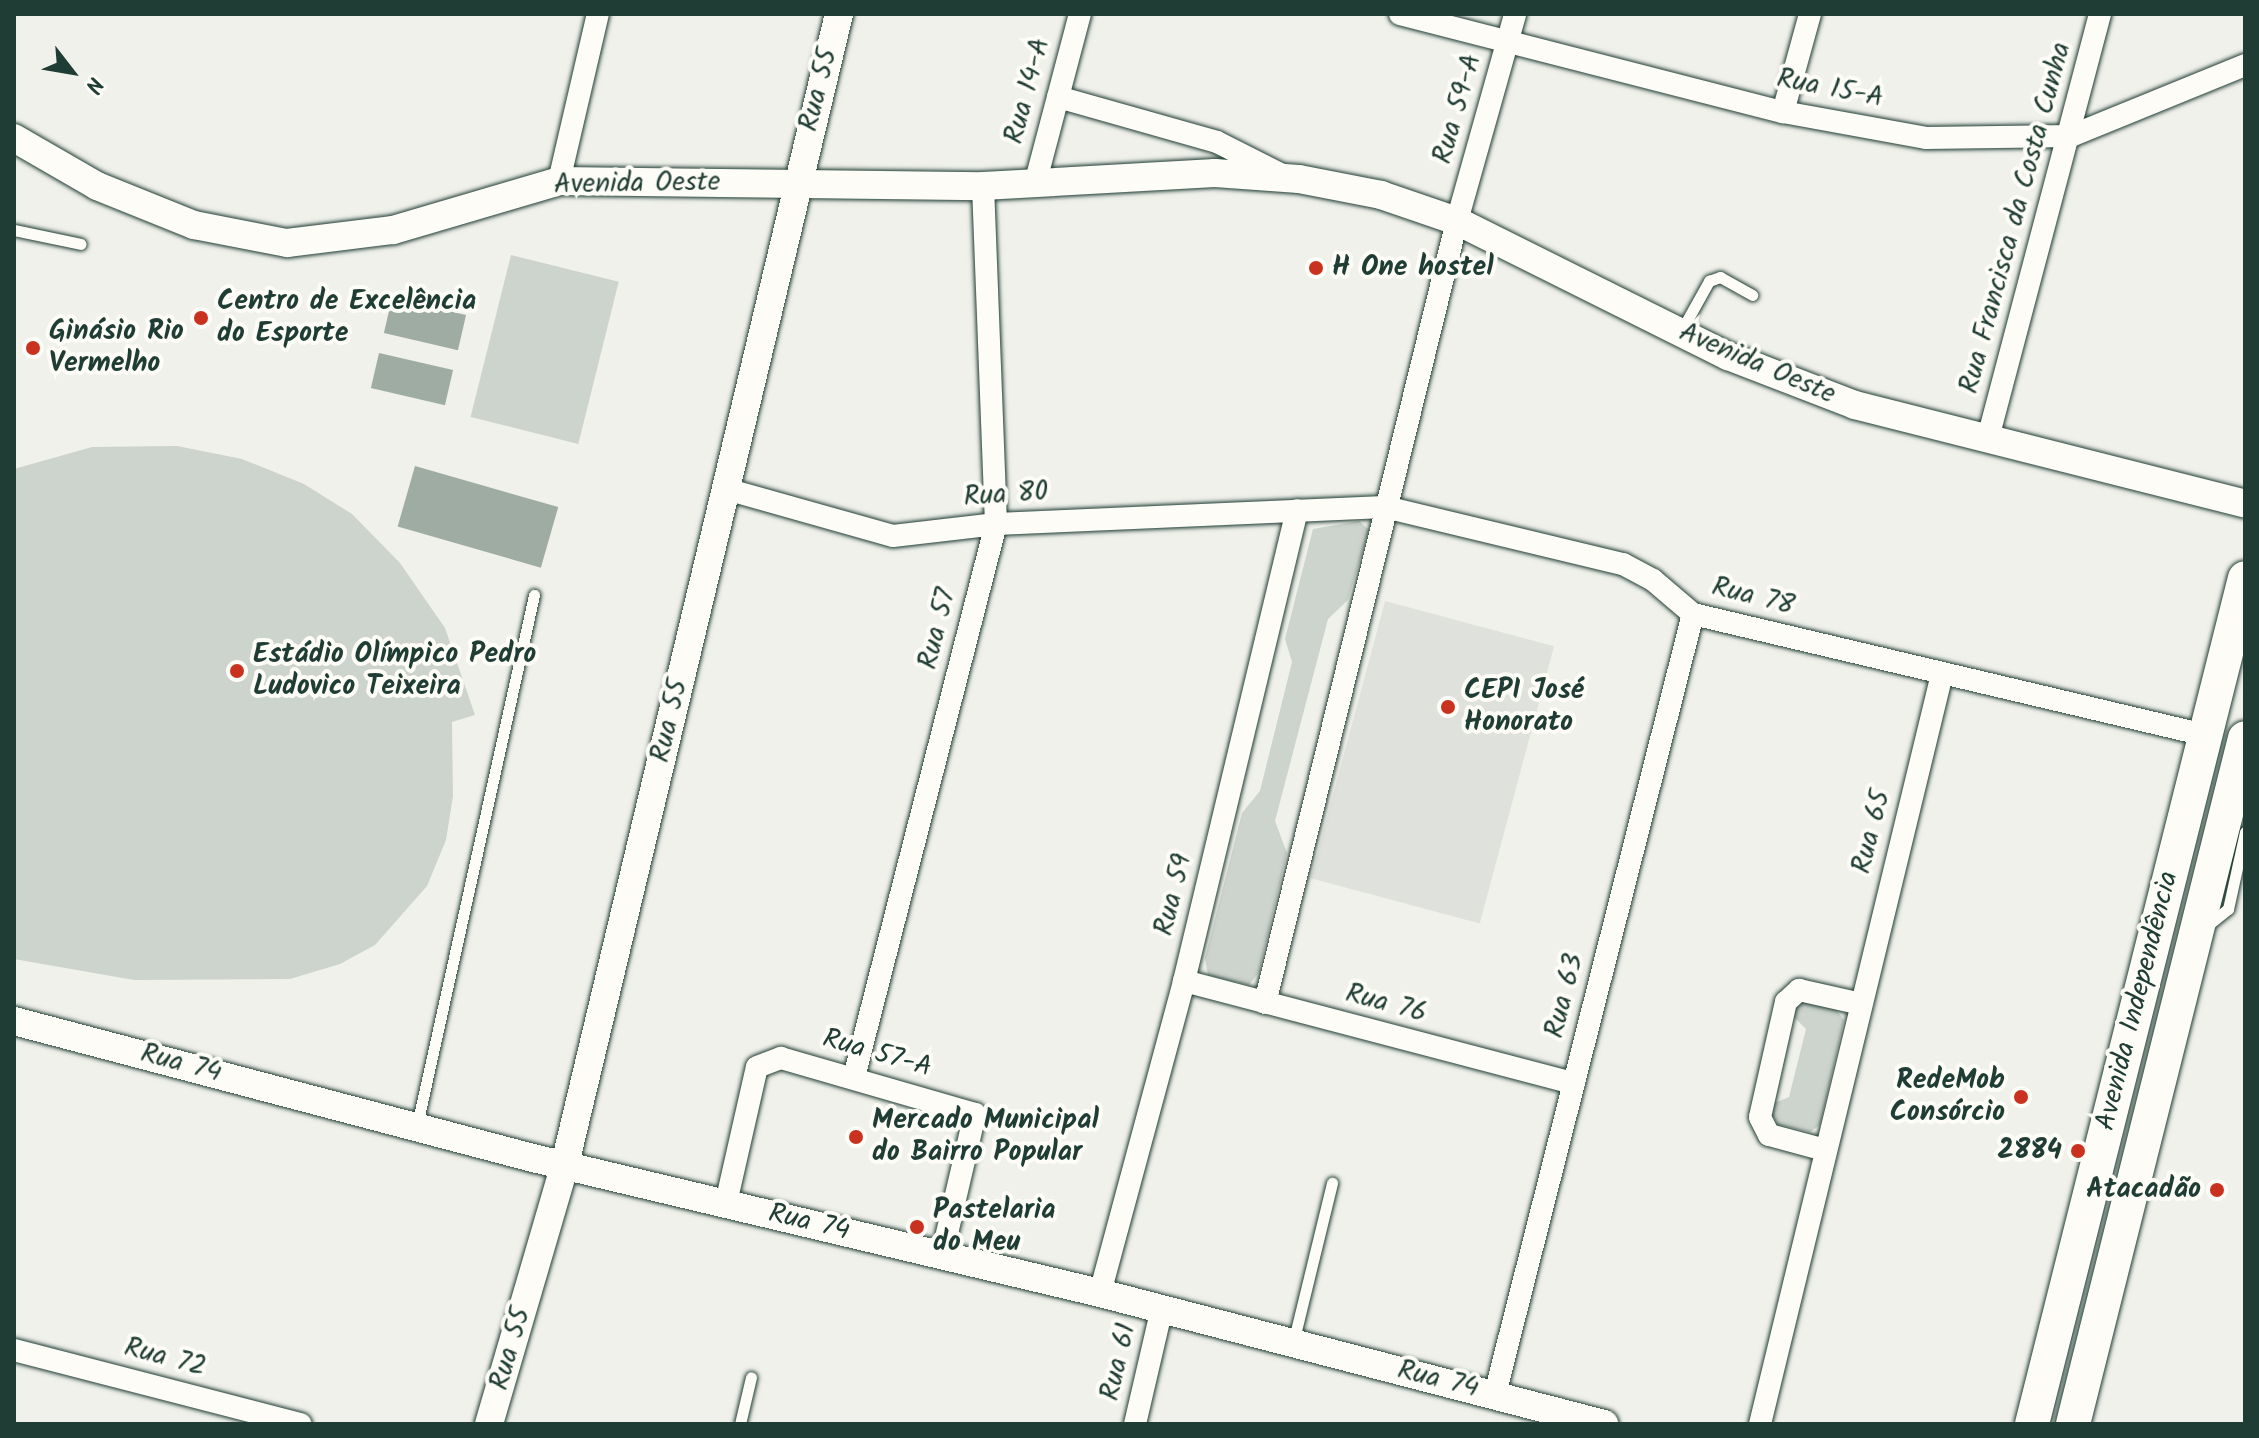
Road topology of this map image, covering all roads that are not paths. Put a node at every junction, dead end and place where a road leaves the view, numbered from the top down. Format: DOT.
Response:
graph roads {
  1 [pos="598,14"];
  2 [pos="839,14"];
  3 [pos="1080,14"];
  4 [pos="1400,14"];
  5 [pos="1515,14"];
  6 [pos="1810,14"];
  7 [pos="2100,14"];
  8 [pos="1509,41"];
  9 [pos="2245,65"];
  10 [pos="1058,97"];
  11 [pos="1783,112"];
  12 [pos="2071,136"];
  13 [pos="14,138"];
  14 [pos="1288,178"];
  15 [pos="559,181"];
  16 [pos="796,182"];
  17 [pos="1035,184"];
  18 [pos="983,186"];
  19 [pos="1457,221"];
  20 [pos="14,230"];
  21 [pos="81,244"];
  22 [pos="1752,295"];
  23 [pos="1680,333"];
  24 [pos="1988,438"];
  25 [pos="726,489"];
  26 [pos="2245,504"];
  27 [pos="1385,507"];
  28 [pos="1297,510"];
  29 [pos="996,524"];
  30 [pos="2245,578"];
  31 [pos="534,595"];
  32 [pos="1693,614"];
  33 [pos="1942,674"];
  34 [pos="2205,735"];
  35 [pos="2245,738"];
  36 [pos="2245,832"];
  37 [pos="2195,935"];
  38 [pos="1184,981"];
  39 [pos="1265,1003"];
  40 [pos="1861,1004"];
  41 [pos="14,1021"];
  42 [pos="854,1077"];
  43 [pos="1574,1083"];
  44 [pos="417,1127"];
  45 [pos="1825,1150"];
  46 [pos="565,1164"];
  47 [pos="1332,1183"];
  48 [pos="726,1203"];
  49 [pos="942,1255"];
  50 [pos="1100,1293"];
  51 [pos="1161,1312"];
  52 [pos="1293,1344"];
  53 [pos="14,1350"];
  54 [pos="751,1377"];
  55 [pos="1495,1394"];
  56 [pos="301,1424"];
  57 [pos="489,1424"];
  58 [pos="740,1424"];
  59 [pos="1135,1424"];
  60 [pos="1604,1424"];
  61 [pos="1760,1424"];
  62 [pos="2032,1424"];
  63 [pos="2073,1424"];
  1 -- 15 [label="street"];
  2 -- 16 [label="street, Rua 55"];
  3 -- 10 [label="street, Rua 14-A"];
  4 -- 8 [label="street, Rua 15-A"];
  5 -- 8 [label="street, Rua 59-A"];
  6 -- 11 [label="street"];
  7 -- 12 [label="street, Rua Francisca da Costa Cunha"];
  8 -- 11 [label="street, Rua 15-A"];
  8 -- 19 [label="street, Rua 59-A"];
  9 -- 12 [label="street, Rua 15-A"];
  10 -- 14 [label="street, Avenida Oeste"];
  10 -- 17 [label="street, Rua 14-A"];
  11 -- 12 [label="street, Rua 15-A"];
  12 -- 24 [label="street, Rua Francisca da Costa Cunha"];
  13 -- 15 [label="street, Avenida Oeste"];
  14 -- 17 [label="street, Avenida Oeste"];
  14 -- 19 [label="street, Avenida Oeste"];
  15 -- 16 [label="street, Avenida Oeste"];
  16 -- 18 [label="street, Avenida Oeste"];
  16 -- 25 [label="street, Rua 55"];
  17 -- 18 [label="street, Avenida Oeste"];
  18 -- 29 [label="street, Rua 57"];
  19 -- 23 [label="street, Avenida Oeste"];
  19 -- 27 [label="street"];
  20 -- 21 [label="lane"];
  22 -- 23 [label="lane"];
  23 -- 24 [label="street, Avenida Oeste"];
  24 -- 26 [label="street, Avenida Oeste"];
  25 -- 29 [label="street, Rua 80"];
  25 -- 46 [label="street, Rua 55"];
  27 -- 28 [label="street, Rua 78"];
  27 -- 32 [label="street, Rua 78"];
  27 -- 39 [label="street"];
  28 -- 29 [label="street, Rua 80"];
  28 -- 38 [label="street, Rua 59"];
  29 -- 42 [label="street, Rua 57"];
  30 -- 34 [label="main road, Avenida Independência"];
  31 -- 44 [label="lane"];
  32 -- 33 [label="street, Rua 78"];
  32 -- 43 [label="street, Rua 63"];
  33 -- 34 [label="street, Rua 78"];
  33 -- 40 [label="street, Rua 65"];
  34 -- 62 [label="main road, Avenida Independência"];
  35 -- 37 [label="main road, Avenida Independência"];
  36 -- 37 [label="lane"];
  37 -- 63 [label="main road, Avenida Independência"];
  38 -- 39 [label="street, Rua 76"];
  38 -- 50 [label="street, Rua 59"];
  39 -- 43 [label="street, Rua 76"];
  40 -- 45 [label="street, Rua 65"];
  40 -- 45 [label="street"];
  41 -- 44 [label="street, Rua 74"];
  42 -- 48 [label="street, Rua 57-A"];
  42 -- 49 [label="street, Rua 57-A"];
  43 -- 55 [label="street, Rua 63"];
  44 -- 46 [label="street, Rua 74"];
  45 -- 61 [label="street, Rua 65"];
  46 -- 48 [label="street, Rua 74"];
  46 -- 57 [label="street, Rua 55"];
  47 -- 52 [label="lane"];
  48 -- 49 [label="street, Rua 74"];
  49 -- 50 [label="street, Rua 74"];
  50 -- 51 [label="street, Rua 74"];
  51 -- 52 [label="street, Rua 74"];
  51 -- 59 [label="street, Rua 61"];
  52 -- 55 [label="street, Rua 74"];
  53 -- 56 [label="street, Rua 72"];
  54 -- 58 [label="lane"];
  55 -- 60 [label="street, Rua 74"];
}
